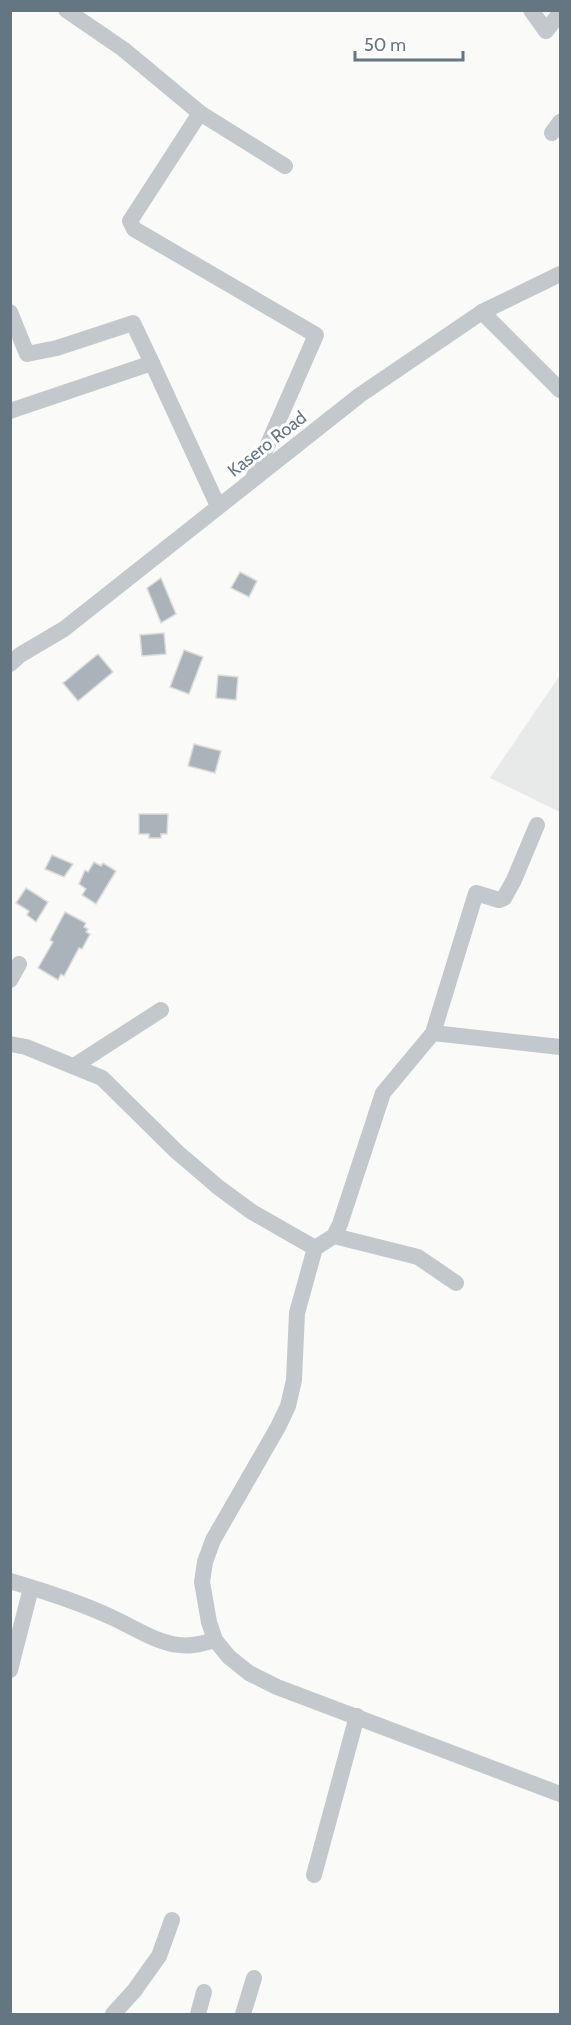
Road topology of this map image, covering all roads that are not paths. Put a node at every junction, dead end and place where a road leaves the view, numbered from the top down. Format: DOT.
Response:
graph roads {
  1 [pos="66,10"];
  2 [pos="531,10"];
  3 [pos="561,13"];
  4 [pos="200,113"];
  5 [pos="285,166"];
  6 [pos="561,274"];
  7 [pos="10,312"];
  8 [pos="482,312"];
  9 [pos="152,363"];
  10 [pos="561,390"];
  11 [pos="10,411"];
  12 [pos="253,480"];
  13 [pos="218,506"];
  14 [pos="10,664"];
  15 [pos="537,825"];
  16 [pos="20,964"];
  17 [pos="10,980"];
  18 [pos="161,1010"];
  19 [pos="433,1033"];
  20 [pos="10,1044"];
  21 [pos="560,1046"];
  22 [pos="74,1066"];
  23 [pos="334,1236"];
  24 [pos="315,1248"];
  25 [pos="456,1283"];
  26 [pos="10,1581"];
  27 [pos="31,1588"];
  28 [pos="215,1640"];
  29 [pos="10,1670"];
  30 [pos="357,1716"];
  31 [pos="561,1794"];
  32 [pos="314,1875"];
  33 [pos="172,1920"];
  34 [pos="254,1978"];
  35 [pos="204,1992"];
  36 [pos="112,2014"];
  37 [pos="198,2014"];
  38 [pos="243,2014"];
  1 -- 4 [label="street"];
  2 -- 3 [label="street"];
  4 -- 5 [label="street"];
  4 -- 12 [label="street"];
  6 -- 8 [label="street, Kasero Road"];
  7 -- 9 [label="street"];
  8 -- 10 [label="street"];
  8 -- 12 [label="street, Kasero Road"];
  9 -- 11 [label="street"];
  9 -- 13 [label="street"];
  12 -- 13 [label="street, Kasero Road"];
  13 -- 14 [label="street, Kasero Road"];
  15 -- 19 [label="street"];
  16 -- 17 [label="street"];
  18 -- 22 [label="street"];
  19 -- 21 [label="street"];
  19 -- 23 [label="street"];
  20 -- 22 [label="street"];
  22 -- 24 [label="street"];
  23 -- 24 [label="street"];
  23 -- 25 [label="street"];
  24 -- 28 [label="street"];
  26 -- 27 [label="street"];
  27 -- 28 [label="street"];
  27 -- 29 [label="street"];
  28 -- 30 [label="street"];
  30 -- 31 [label="street"];
  30 -- 32 [label="street"];
  33 -- 36 [label="street"];
  34 -- 38 [label="street"];
  35 -- 37 [label="street"];
}
